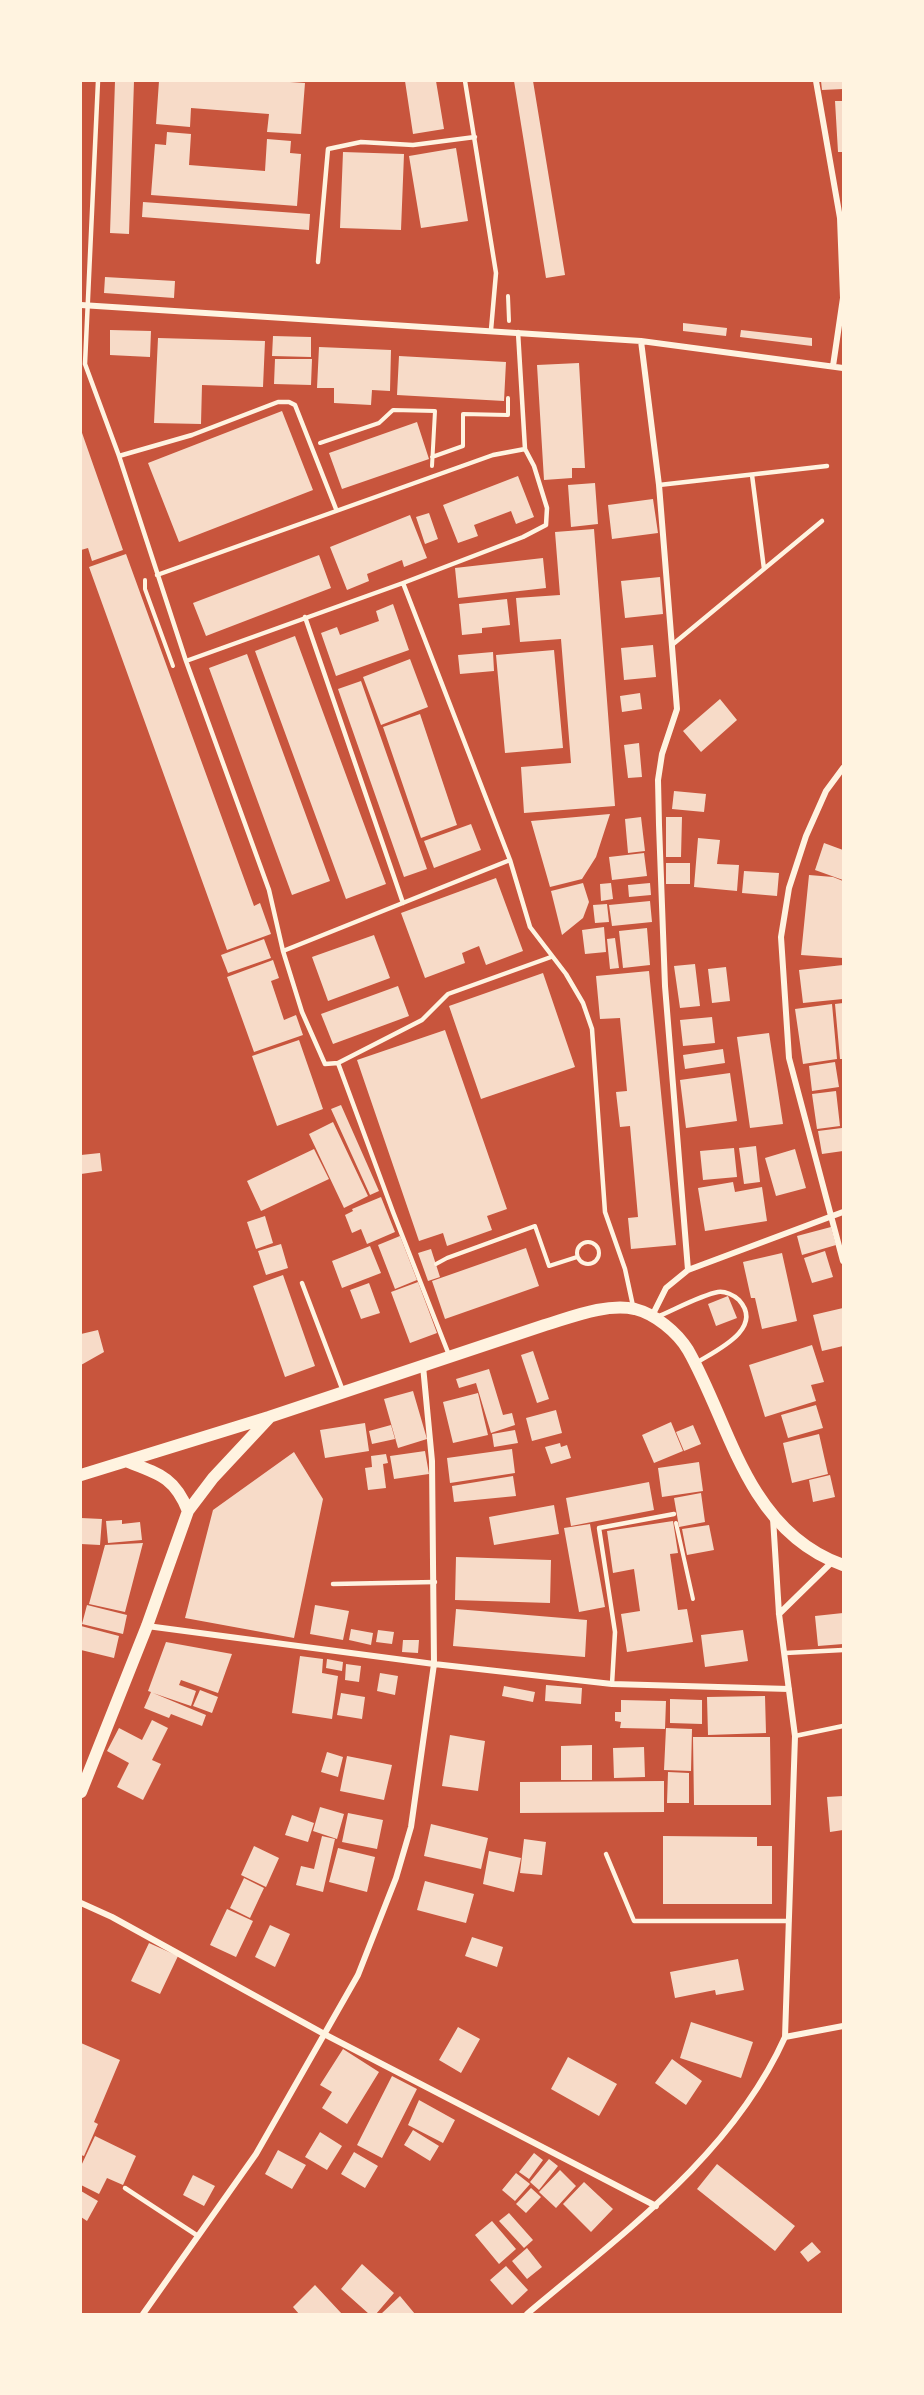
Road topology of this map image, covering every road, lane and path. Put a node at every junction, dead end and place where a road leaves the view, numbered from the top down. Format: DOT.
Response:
graph roads {
  1 [pos="98,81"];
  2 [pos="465,81"];
  3 [pos="816,81"];
  4 [pos="475,137"];
  5 [pos="318,262"];
  6 [pos="507,285"];
  7 [pos="85,306"];
  8 [pos="491,330"];
  9 [pos="509,330"];
  10 [pos="518,332"];
  11 [pos="641,341"];
  12 [pos="833,366"];
  13 [pos="843,368"];
  14 [pos="508,394"];
  15 [pos="311,447"];
  16 [pos="525,448"];
  17 [pos="119,456"];
  18 [pos="432,457"];
  19 [pos="827,466"];
  20 [pos="752,475"];
  21 [pos="431,476"];
  22 [pos="659,485"];
  23 [pos="336,509"];
  24 [pos="822,521"];
  25 [pos="764,569"];
  26 [pos="157,575"];
  27 [pos="403,584"];
  28 [pos="305,617"];
  29 [pos="672,645"];
  30 [pos="186,661"];
  31 [pos="843,768"];
  32 [pos="510,860"];
  33 [pos="403,903"];
  34 [pos="283,951"];
  35 [pos="551,957"];
  36 [pos="338,1063"];
  37 [pos="843,1212"];
  38 [pos="831,1216"];
  39 [pos="577,1257"];
  40 [pos="843,1261"];
  41 [pos="436,1264"];
  42 [pos="688,1270"];
  43 [pos="302,1283"];
  44 [pos="634,1309"];
  45 [pos="653,1317"];
  46 [pos="450,1356"];
  47 [pos="694,1364"];
  48 [pos="423,1365"];
  49 [pos="343,1391"];
  50 [pos="269,1417"];
  51 [pos="128,1462"];
  52 [pos="81,1475"];
  53 [pos="188,1511"];
  54 [pos="772,1513"];
  55 [pos="674,1514"];
  56 [pos="838,1563"];
  57 [pos="435,1582"];
  58 [pos="333,1584"];
  59 [pos="693,1599"];
  60 [pos="779,1614"];
  61 [pos="147,1626"];
  62 [pos="843,1650"];
  63 [pos="785,1653"];
  64 [pos="434,1664"];
  65 [pos="612,1684"];
  66 [pos="789,1689"];
  67 [pos="843,1726"];
  68 [pos="795,1736"];
  69 [pos="81,1792"];
  70 [pos="606,1854"];
  71 [pos="81,1903"];
  72 [pos="789,1921"];
  73 [pos="843,2026"];
  74 [pos="326,2035"];
  75 [pos="784,2037"];
  76 [pos="125,2188"];
  77 [pos="656,2206"];
  78 [pos="198,2236"];
  79 [pos="143,2314"];
  80 [pos="528,2314"];
  1 -- 7 [label="lane"];
  2 -- 4 [label="lane"];
  3 -- 12 [label="street"];
  4 -- 5 [label="lane"];
  4 -- 8 [label="lane"];
  6 -- 9 [label="path"];
  7 -- 8 [label="street"];
  7 -- 17 [label="lane"];
  8 -- 10 [label="street"];
  10 -- 11 [label="street"];
  10 -- 16 [label="lane"];
  11 -- 12 [label="street"];
  11 -- 22 [label="street"];
  12 -- 13 [label="street"];
  14 -- 18 [label="path"];
  15 -- 17 [label="lane"];
  15 -- 18 [label="path"];
  15 -- 23 [label="lane"];
  16 -- 21 [label="lane"];
  16 -- 27 [label="lane"];
  17 -- 26 [label="lane"];
  18 -- 21 [label="path"];
  19 -- 20 [label="lane"];
  20 -- 22 [label="lane"];
  20 -- 25 [label="lane"];
  21 -- 23 [label="lane"];
  22 -- 29 [label="street"];
  23 -- 26 [label="lane"];
  24 -- 25 [label="lane"];
  25 -- 29 [label="lane"];
  26 -- 30 [label="lane"];
  27 -- 28 [label="lane"];
  27 -- 32 [label="lane"];
  28 -- 30 [label="lane"];
  28 -- 33 [label="lane"];
  29 -- 42 [label="street"];
  30 -- 34 [label="lane"];
  31 -- 38 [label="street"];
  32 -- 33 [label="lane"];
  32 -- 35 [label="lane"];
  33 -- 34 [label="lane"];
  34 -- 36 [label="lane"];
  35 -- 36 [label="lane"];
  35 -- 44 [label="lane"];
  36 -- 46 [label="lane"];
  37 -- 38 [label="street"];
  38 -- 40 [label="street"];
  38 -- 42 [label="street"];
  39 -- 39 [label="path"];
  39 -- 41 [label="path"];
  42 -- 45 [label="street"];
  43 -- 49 [label="lane"];
  44 -- 45 [label="main road"];
  44 -- 46 [label="main road"];
  45 -- 47 [label="main road"];
  45 -- 47 [label="lane"];
  46 -- 48 [label="main road"];
  47 -- 54 [label="main road"];
  48 -- 49 [label="main road"];
  48 -- 57 [label="street"];
  49 -- 50 [label="main road"];
  50 -- 51 [label="main road"];
  50 -- 53 [label="main road"];
  51 -- 52 [label="main road"];
  51 -- 53 [label="main road"];
  53 -- 61 [label="main road"];
  54 -- 56 [label="main road"];
  54 -- 60 [label="street"];
  55 -- 59 [label="path"];
  55 -- 65 [label="lane"];
  56 -- 60 [label="street"];
  57 -- 58 [label="lane"];
  57 -- 64 [label="street"];
  60 -- 63 [label="street"];
  61 -- 64 [label="street"];
  61 -- 69 [label="main road"];
  62 -- 63 [label="lane"];
  63 -- 66 [label="street"];
  64 -- 65 [label="street"];
  64 -- 74 [label="street"];
  65 -- 66 [label="street"];
  66 -- 68 [label="street"];
  67 -- 68 [label="lane"];
  68 -- 72 [label="street"];
  70 -- 72 [label="lane"];
  71 -- 74 [label="street"];
  72 -- 75 [label="street"];
  73 -- 75 [label="street"];
  74 -- 77 [label="street"];
  74 -- 78 [label="street"];
  75 -- 77 [label="street"];
  76 -- 78 [label="lane"];
  77 -- 80 [label="street"];
  78 -- 79 [label="street"];
}
